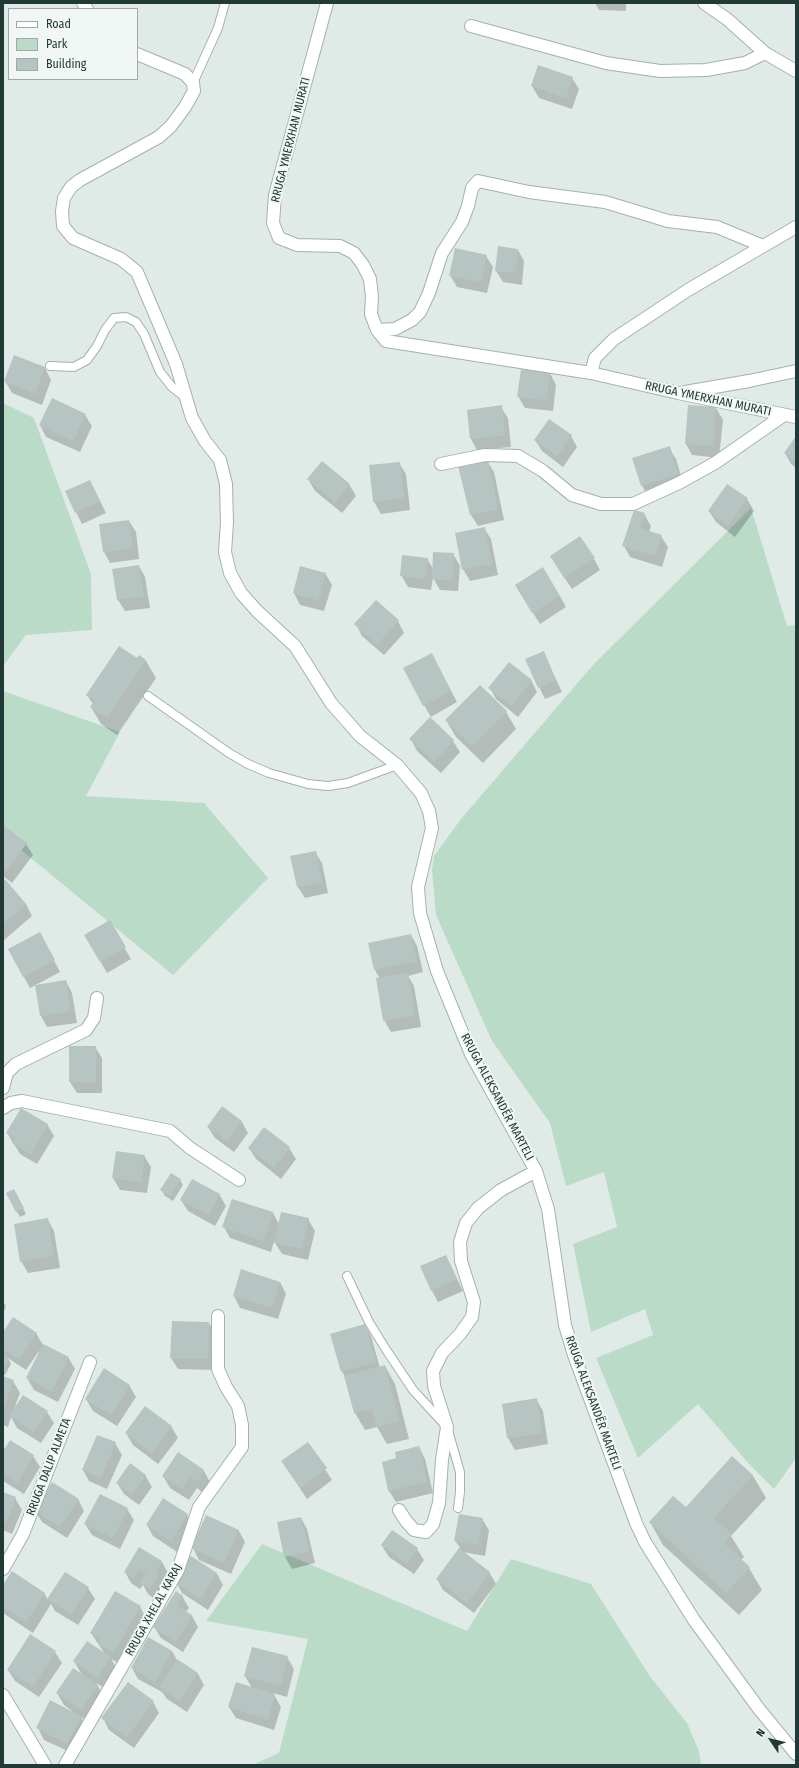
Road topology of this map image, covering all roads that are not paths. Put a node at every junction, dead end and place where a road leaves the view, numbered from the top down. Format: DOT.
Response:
graph roads {
  1 [pos="225,3"];
  2 [pos="327,3"];
  3 [pos="704,3"];
  4 [pos="471,26"];
  5 [pos="765,53"];
  6 [pos="138,54"];
  7 [pos="796,71"];
  8 [pos="193,83"];
  9 [pos="796,228"];
  10 [pos="763,246"];
  11 [pos="377,330"];
  12 [pos="50,366"];
  13 [pos="796,370"];
  14 [pos="591,373"];
  15 [pos="678,393"];
  16 [pos="186,397"];
  17 [pos="790,416"];
  18 [pos="441,464"];
  19 [pos="148,696"];
  20 [pos="397,765"];
  21 [pos="97,998"];
  22 [pos="3,1088"];
  23 [pos="3,1108"];
  24 [pos="536,1171"];
  25 [pos="239,1180"];
  26 [pos="347,1276"];
  27 [pos="218,1316"];
  28 [pos="90,1362"];
  29 [pos="447,1427"];
  30 [pos="458,1508"];
  31 [pos="399,1510"];
  32 [pos="3,1569"];
  33 [pos="3,1695"];
  34 [pos="796,1754"];
  35 [pos="45,1765"];
  36 [pos="66,1765"];
  1 -- 8 [label="lane"];
  2 -- 11 [label="street, RRUGA YMERXHAN MURATI"];
  3 -- 5 [label="street"];
  4 -- 5 [label="street"];
  5 -- 7 [label="street"];
  6 -- 8 [label="street"];
  8 -- 16 [label="street, RRUGA ALEKSANDËR MARTELI"];
  9 -- 10 [label="street"];
  10 -- 11 [label="street"];
  10 -- 14 [label="street"];
  11 -- 14 [label="street, RRUGA YMERXHAN MURATI"];
  12 -- 16 [label="lane"];
  13 -- 15 [label="street"];
  14 -- 15 [label="street, RRUGA YMERXHAN MURATI"];
  15 -- 17 [label="street, RRUGA YMERXHAN MURATI"];
  16 -- 20 [label="street, RRUGA ALEKSANDËR MARTELI"];
  17 -- 18 [label="street, RRUGA YMERXHAN MURATI"];
  19 -- 20 [label="lane"];
  20 -- 24 [label="street, RRUGA ALEKSANDËR MARTELI"];
  21 -- 22 [label="street"];
  23 -- 25 [label="street"];
  24 -- 29 [label="street"];
  24 -- 34 [label="street, RRUGA ALEKSANDËR MARTELI"];
  26 -- 29 [label="lane"];
  27 -- 36 [label="street, RRUGA XHELAL KARAJ"];
  28 -- 32 [label="street, RRUGA DALIP ALMETA"];
  29 -- 30 [label="lane"];
  29 -- 31 [label="street"];
  33 -- 35 [label="street"];
}
